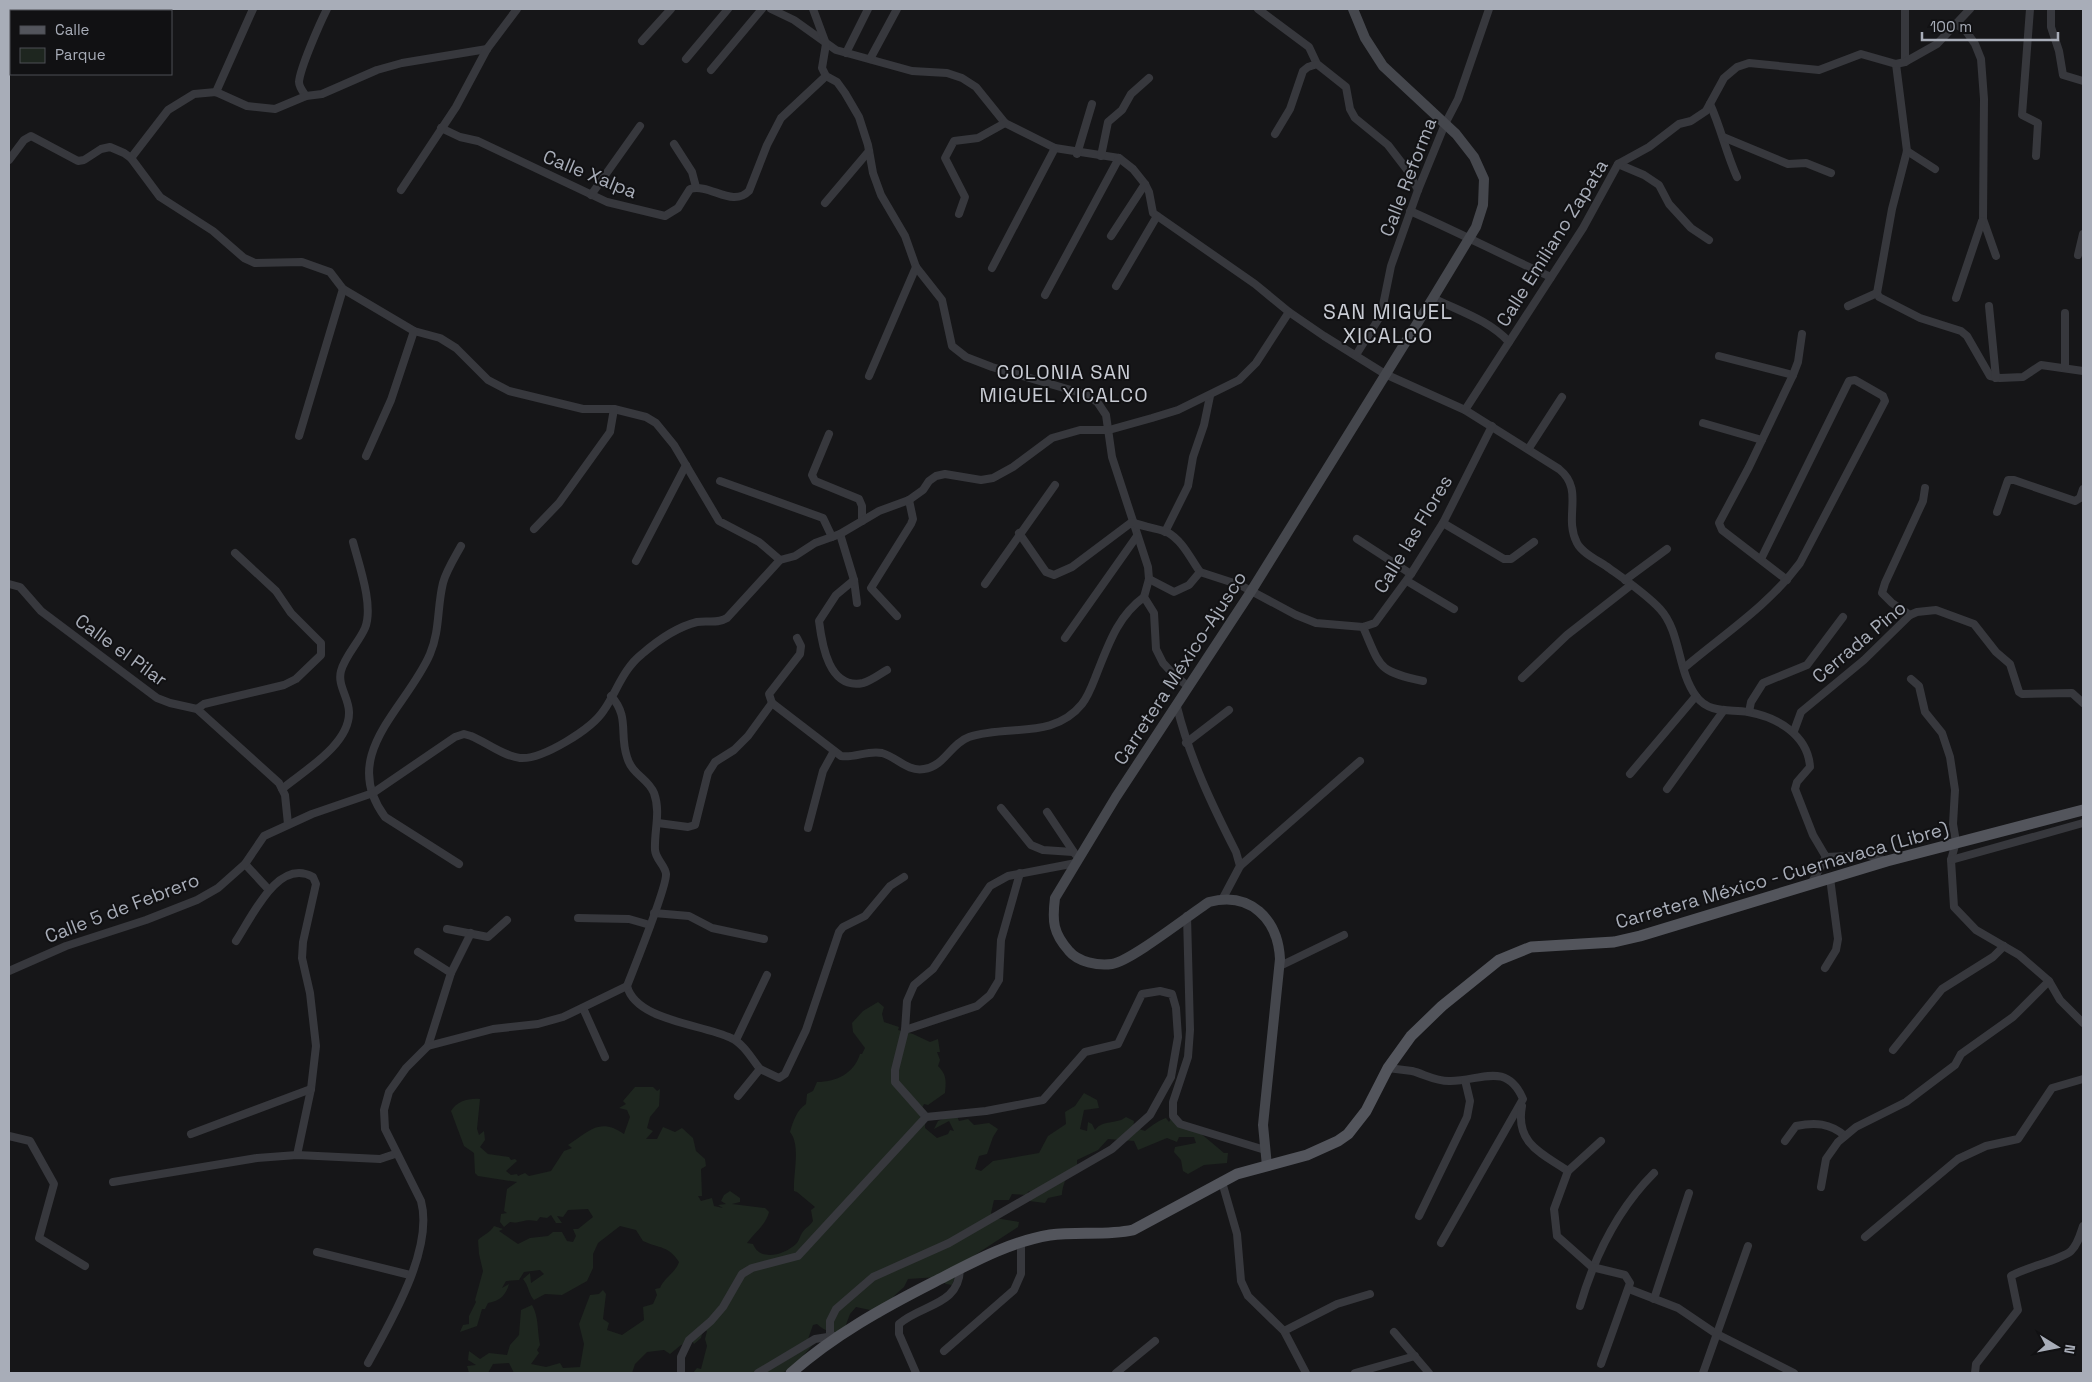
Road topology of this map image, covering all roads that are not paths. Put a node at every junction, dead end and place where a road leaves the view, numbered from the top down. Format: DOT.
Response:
graph roads {
  1 [pos="253,9"];
  2 [pos="327,9"];
  3 [pos="517,9"];
  4 [pos="671,9"];
  5 [pos="728,9"];
  6 [pos="762,9"];
  7 [pos="771,9"];
  8 [pos="813,9"];
  9 [pos="868,9"];
  10 [pos="897,9"];
  11 [pos="1258,9"];
  12 [pos="1353,9"];
  13 [pos="1489,9"];
  14 [pos="1905,9"];
  15 [pos="1970,9"];
  16 [pos="2030,9"];
  17 [pos="2050,9"];
  18 [pos="1956,24"];
  19 [pos="642,41"];
  20 [pos="826,44"];
  21 [pos="487,49"];
  22 [pos="846,53"];
  23 [pos="686,59"];
  24 [pos="870,59"];
  25 [pos="1905,62"];
  26 [pos="1317,64"];
  27 [pos="1896,64"];
  28 [pos="711,70"];
  29 [pos="826,76"];
  30 [pos="1149,78"];
  31 [pos="2083,81"];
  32 [pos="216,92"];
  33 [pos="306,96"];
  34 [pos="1092,104"];
  35 [pos="1710,104"];
  36 [pos="1005,123"];
  37 [pos="1445,124"];
  38 [pos="640,126"];
  39 [pos="441,128"];
  40 [pos="1275,134"];
  41 [pos="1723,137"];
  42 [pos="674,144"];
  43 [pos="1055,148"];
  44 [pos="869,151"];
  45 [pos="1907,151"];
  46 [pos="1077,154"];
  47 [pos="1101,156"];
  48 [pos="2036,156"];
  49 [pos="131,158"];
  50 [pos="1119,158"];
  51 [pos="9,160"];
  52 [pos="1618,164"];
  53 [pos="1935,169"];
  54 [pos="1831,172"];
  55 [pos="1737,177"];
  56 [pos="1145,184"];
  57 [pos="696,187"];
  58 [pos="401,190"];
  59 [pos="1418,190"];
  60 [pos="591,195"];
  61 [pos="825,203"];
  62 [pos="1410,211"];
  63 [pos="959,214"];
  64 [pos="1157,216"];
  65 [pos="1983,219"];
  66 [pos="2083,234"];
  67 [pos="1111,236"];
  68 [pos="1470,237"];
  69 [pos="1709,240"];
  70 [pos="2078,255"];
  71 [pos="1996,256"];
  72 [pos="916,267"];
  73 [pos="992,268"];
  74 [pos="1551,277"];
  75 [pos="1116,286"];
  76 [pos="342,289"];
  77 [pos="1877,293"];
  78 [pos="1045,295"];
  79 [pos="1433,298"];
  80 [pos="1956,298"];
  81 [pos="1848,306"];
  82 [pos="1989,306"];
  83 [pos="1289,312"];
  84 [pos="2066,314"];
  85 [pos="414,331"];
  86 [pos="1802,334"];
  87 [pos="1510,342"];
  88 [pos="1356,355"];
  89 [pos="1718,356"];
  90 [pos="2065,368"];
  91 [pos="2083,371"];
  92 [pos="1385,374"];
  93 [pos="1792,375"];
  94 [pos="869,376"];
  95 [pos="1996,378"];
  96 [pos="1210,396"];
  97 [pos="1562,397"];
  98 [pos="614,409"];
  99 [pos="1465,410"];
  100 [pos="1703,423"];
  101 [pos="1492,426"];
  102 [pos="1109,430"];
  103 [pos="829,434"];
  104 [pos="299,436"];
  105 [pos="1762,440"];
  106 [pos="1529,448"];
  107 [pos="366,456"];
  108 [pos="686,466"];
  109 [pos="720,481"];
  110 [pos="1055,485"];
  111 [pos="1925,488"];
  112 [pos="2083,489"];
  113 [pos="909,500"];
  114 [pos="1997,512"];
  115 [pos="862,521"];
  116 [pos="1132,522"];
  117 [pos="1443,523"];
  118 [pos="534,529"];
  119 [pos="1166,532"];
  120 [pos="1019,533"];
  121 [pos="840,534"];
  122 [pos="1138,536"];
  123 [pos="832,537"];
  124 [pos="1356,539"];
  125 [pos="353,542"];
  126 [pos="1534,542"];
  127 [pos="461,546"];
  128 [pos="1667,549"];
  129 [pos="234,553"];
  130 [pos="1761,559"];
  131 [pos="780,560"];
  132 [pos="636,561"];
  133 [pos="1200,572"];
  134 [pos="1409,578"];
  135 [pos="1149,579"];
  136 [pos="854,580"];
  137 [pos="1787,580"];
  138 [pos="1628,583"];
  139 [pos="9,584"];
  140 [pos="985,584"];
  141 [pos="1251,591"];
  142 [pos="1144,597"];
  143 [pos="857,603"];
  144 [pos="1454,609"];
  145 [pos="1910,615"];
  146 [pos="897,616"];
  147 [pos="1844,617"];
  148 [pos="1363,627"];
  149 [pos="797,638"];
  150 [pos="1065,638"];
  151 [pos="1684,668"];
  152 [pos="887,670"];
  153 [pos="1522,678"];
  154 [pos="1911,679"];
  155 [pos="1423,681"];
  156 [pos="1189,687"];
  157 [pos="612,696"];
  158 [pos="1696,696"];
  159 [pos="772,703"];
  160 [pos="2083,703"];
  161 [pos="1177,707"];
  162 [pos="197,709"];
  163 [pos="1229,710"];
  164 [pos="1724,710"];
  165 [pos="1749,712"];
  166 [pos="1794,731"];
  167 [pos="1186,743"];
  168 [pos="834,751"];
  169 [pos="1360,762"];
  170 [pos="1630,774"];
  171 [pos="282,789"];
  172 [pos="1667,789"];
  173 [pos="373,793"];
  174 [pos="1001,808"];
  175 [pos="2083,810"];
  176 [pos="1046,812"];
  177 [pos="658,822"];
  178 [pos="2083,823"];
  179 [pos="288,824"];
  180 [pos="808,828"];
  181 [pos="1956,842"];
  182 [pos="1826,857"];
  183 [pos="1076,858"];
  184 [pos="1951,860"];
  185 [pos="1887,861"];
  186 [pos="245,864"];
  187 [pos="459,864"];
  188 [pos="1240,866"];
  189 [pos="1020,873"];
  190 [pos="904,877"];
  191 [pos="1830,878"];
  192 [pos="1811,884"];
  193 [pos="269,890"];
  194 [pos="1223,898"];
  195 [pos="654,913"];
  196 [pos="1187,916"];
  197 [pos="578,918"];
  198 [pos="507,920"];
  199 [pos="650,925"];
  200 [pos="447,929"];
  201 [pos="471,933"];
  202 [pos="1344,935"];
  203 [pos="764,938"];
  204 [pos="236,941"];
  205 [pos="2004,946"];
  206 [pos="418,952"];
  207 [pos="1280,966"];
  208 [pos="1825,968"];
  209 [pos="9,971"];
  210 [pos="451,973"];
  211 [pos="766,975"];
  212 [pos="2049,981"];
  213 [pos="627,986"];
  214 [pos="582,1008"];
  215 [pos="2083,1023"];
  216 [pos="905,1030"];
  217 [pos="736,1040"];
  218 [pos="428,1046"];
  219 [pos="1893,1050"];
  220 [pos="605,1057"];
  221 [pos="1388,1068"];
  222 [pos="760,1069"];
  223 [pos="2083,1079"];
  224 [pos="1465,1080"];
  225 [pos="311,1089"];
  226 [pos="738,1096"];
  227 [pos="1523,1099"];
  228 [pos="926,1117"];
  229 [pos="191,1134"];
  230 [pos="9,1136"];
  231 [pos="1844,1136"];
  232 [pos="1601,1141"];
  233 [pos="1785,1141"];
  234 [pos="1265,1150"];
  235 [pos="395,1154"];
  236 [pos="297,1155"];
  237 [pos="1267,1166"];
  238 [pos="1568,1171"];
  239 [pos="1654,1173"];
  240 [pos="113,1182"];
  241 [pos="1222,1182"];
  242 [pos="1821,1187"];
  243 [pos="1689,1194"];
  244 [pos="1420,1216"];
  245 [pos="2083,1226"];
  246 [pos="1865,1237"];
  247 [pos="1021,1241"];
  248 [pos="1441,1243"];
  249 [pos="1748,1246"];
  250 [pos="317,1252"];
  251 [pos="85,1266"];
  252 [pos="1592,1267"];
  253 [pos="960,1268"];
  254 [pos="410,1275"];
  255 [pos="1629,1289"];
  256 [pos="1370,1294"];
  257 [pos="1654,1299"];
  258 [pos="1580,1306"];
  259 [pos="848,1331"];
  260 [pos="1284,1331"];
  261 [pos="1394,1332"];
  262 [pos="1715,1333"];
  263 [pos="830,1337"];
  264 [pos="1155,1340"];
  265 [pos="944,1352"];
  266 [pos="1416,1356"];
  267 [pos="368,1363"];
  268 [pos="1601,1364"];
  269 [pos="681,1373"];
  270 [pos="758,1373"];
  271 [pos="791,1373"];
  272 [pos="916,1373"];
  273 [pos="1116,1373"];
  274 [pos="1306,1373"];
  275 [pos="1355,1373"];
  276 [pos="1429,1373"];
  277 [pos="1702,1373"];
  278 [pos="1794,1373"];
  279 [pos="1976,1373"];
  1 -- 32 [label="street"];
  2 -- 33 [label="street"];
  3 -- 21 [label="street"];
  4 -- 19 [label="street"];
  5 -- 23 [label="street"];
  6 -- 28 [label="street"];
  7 -- 20 [label="street"];
  8 -- 20 [label="street"];
  9 -- 22 [label="street"];
  10 -- 24 [label="street"];
  11 -- 26 [label="street"];
  12 -- 37 [label="main road, Carretera México-Ajusco"];
  13 -- 37 [label="street, Calle Reforma"];
  14 -- 25 [label="street"];
  15 -- 18 [label="street, Calle Emiliano Zapata"];
  16 -- 48 [label="street"];
  17 -- 31 [label="street"];
  18 -- 25 [label="street, Calle Emiliano Zapata"];
  18 -- 65 [label="street"];
  20 -- 22 [label="street"];
  20 -- 29 [label="street"];
  21 -- 33 [label="street"];
  21 -- 39 [label="street"];
  22 -- 24 [label="street"];
  24 -- 36 [label="street"];
  25 -- 27 [label="street, Calle Emiliano Zapata"];
  26 -- 40 [label="street"];
  26 -- 59 [label="street"];
  27 -- 35 [label="street, Calle Emiliano Zapata"];
  27 -- 45 [label="street"];
  29 -- 44 [label="street"];
  29 -- 57 [label="street"];
  30 -- 47 [label="street"];
  32 -- 33 [label="street"];
  32 -- 49 [label="street"];
  34 -- 46 [label="street"];
  35 -- 41 [label="street"];
  35 -- 52 [label="street, Calle Emiliano Zapata"];
  36 -- 43 [label="street"];
  36 -- 63 [label="street"];
  37 -- 59 [label="street, Calle Reforma"];
  37 -- 68 [label="main road, Carretera México-Ajusco"];
  38 -- 60 [label="street"];
  39 -- 58 [label="street"];
  39 -- 60 [label="street, Calle Xalpa"];
  41 -- 54 [label="street"];
  41 -- 55 [label="street"];
  42 -- 57 [label="street"];
  43 -- 46 [label="street"];
  43 -- 73 [label="street"];
  44 -- 61 [label="street"];
  44 -- 72 [label="street"];
  45 -- 53 [label="street"];
  45 -- 77 [label="street"];
  46 -- 47 [label="street"];
  47 -- 50 [label="street"];
  49 -- 51 [label="street"];
  49 -- 76 [label="street"];
  50 -- 56 [label="street"];
  50 -- 78 [label="street"];
  52 -- 69 [label="street"];
  52 -- 74 [label="street, Calle Emiliano Zapata"];
  56 -- 64 [label="street"];
  56 -- 67 [label="street"];
  57 -- 60 [label="street, Calle Xalpa"];
  59 -- 62 [label="street, Calle Reforma"];
  62 -- 68 [label="street"];
  62 -- 88 [label="street, Calle Reforma"];
  64 -- 75 [label="street"];
  64 -- 83 [label="street"];
  65 -- 71 [label="street"];
  65 -- 80 [label="street"];
  66 -- 70 [label="street"];
  68 -- 74 [label="street"];
  68 -- 79 [label="main road, Carretera México-Ajusco"];
  72 -- 94 [label="street"];
  72 -- 102 [label="street"];
  74 -- 87 [label="street, Calle Emiliano Zapata"];
  76 -- 85 [label="street"];
  76 -- 104 [label="street"];
  77 -- 81 [label="street"];
  77 -- 95 [label="street"];
  79 -- 87 [label="street"];
  79 -- 92 [label="main road, Carretera México-Ajusco"];
  82 -- 95 [label="street"];
  83 -- 88 [label="street"];
  83 -- 96 [label="street, Calle 5 de Febrero"];
  84 -- 90 [label="street"];
  85 -- 98 [label="street"];
  85 -- 107 [label="street"];
  86 -- 93 [label="street"];
  87 -- 99 [label="street, Calle Emiliano Zapata"];
  88 -- 92 [label="street"];
  89 -- 93 [label="street"];
  90 -- 91 [label="street"];
  90 -- 95 [label="street"];
  92 -- 99 [label="street"];
  92 -- 141 [label="main road, Carretera México-Ajusco"];
  93 -- 105 [label="street"];
  96 -- 102 [label="street, Calle 5 de Febrero"];
  96 -- 119 [label="street"];
  97 -- 106 [label="street"];
  98 -- 108 [label="street"];
  98 -- 118 [label="street"];
  99 -- 101 [label="street"];
  100 -- 105 [label="street"];
  101 -- 106 [label="street"];
  101 -- 117 [label="street, Calle las Flores"];
  102 -- 113 [label="street, Calle 5 de Febrero"];
  102 -- 116 [label="street"];
  103 -- 115 [label="street"];
  105 -- 130 [label="street"];
  106 -- 138 [label="street"];
  108 -- 131 [label="street"];
  108 -- 132 [label="street"];
  109 -- 123 [label="street"];
  110 -- 120 [label="street"];
  111 -- 145 [label="street"];
  112 -- 114 [label="street"];
  113 -- 115 [label="street, Calle 5 de Febrero"];
  113 -- 146 [label="street"];
  115 -- 121 [label="street, Calle 5 de Febrero"];
  116 -- 119 [label="street"];
  116 -- 120 [label="street"];
  116 -- 122 [label="street"];
  117 -- 126 [label="street"];
  117 -- 134 [label="street, Calle las Flores"];
  119 -- 133 [label="street"];
  120 -- 140 [label="street"];
  121 -- 123 [label="street, Calle 5 de Febrero"];
  121 -- 136 [label="street"];
  122 -- 135 [label="street"];
  122 -- 150 [label="street"];
  123 -- 131 [label="street, Calle 5 de Febrero"];
  124 -- 134 [label="street"];
  125 -- 171 [label="street"];
  127 -- 173 [label="street"];
  128 -- 138 [label="street"];
  129 -- 162 [label="street"];
  130 -- 137 [label="street"];
  130 -- 137 [label="street"];
  131 -- 157 [label="street, Calle 5 de Febrero"];
  133 -- 135 [label="street"];
  133 -- 141 [label="street"];
  134 -- 144 [label="street"];
  134 -- 148 [label="street, Calle las Flores"];
  135 -- 142 [label="street"];
  136 -- 143 [label="street"];
  136 -- 152 [label="street"];
  137 -- 151 [label="street"];
  138 -- 151 [label="street"];
  138 -- 153 [label="street"];
  139 -- 162 [label="street, Calle el Pilar"];
  141 -- 148 [label="street"];
  141 -- 156 [label="main road, Carretera México-Ajusco"];
  142 -- 156 [label="street"];
  142 -- 168 [label="street"];
  145 -- 160 [label="street, Cerrada Pino"];
  145 -- 166 [label="street, Cerrada Pino"];
  147 -- 165 [label="street"];
  148 -- 155 [label="street"];
  149 -- 159 [label="street"];
  151 -- 158 [label="street"];
  154 -- 181 [label="street"];
  156 -- 161 [label="main road, Carretera México-Ajusco"];
  157 -- 173 [label="street, Calle 5 de Febrero"];
  157 -- 177 [label="street"];
  158 -- 164 [label="street"];
  158 -- 170 [label="street"];
  159 -- 168 [label="street"];
  159 -- 177 [label="street"];
  161 -- 167 [label="street"];
  161 -- 183 [label="main road, Carretera México-Ajusco"];
  162 -- 171 [label="street"];
  163 -- 167 [label="street"];
  164 -- 165 [label="street"];
  164 -- 172 [label="street"];
  165 -- 166 [label="street"];
  166 -- 182 [label="street"];
  167 -- 188 [label="street"];
  168 -- 180 [label="street"];
  169 -- 188 [label="street"];
  171 -- 179 [label="street"];
  173 -- 179 [label="street, Calle 5 de Febrero"];
  173 -- 187 [label="street"];
  174 -- 183 [label="street"];
  175 -- 181 [label="main road, Carretera México - Cuernavaca (Libre)"];
  176 -- 183 [label="street"];
  177 -- 195 [label="street"];
  178 -- 184 [label="street"];
  179 -- 186 [label="street, Calle 5 de Febrero"];
  181 -- 184 [label="street"];
  181 -- 185 [label="main road, Carretera México - Cuernavaca (Libre)"];
  182 -- 185 [label="street"];
  182 -- 192 [label="street"];
  183 -- 189 [label="street"];
  183 -- 196 [label="main road, Carretera México-Ajusco"];
  184 -- 205 [label="street"];
  185 -- 191 [label="main road, Carretera México - Cuernavaca (Libre)"];
  186 -- 193 [label="street"];
  186 -- 209 [label="street, Calle 5 de Febrero"];
  188 -- 194 [label="street"];
  189 -- 216 [label="street"];
  189 -- 216 [label="street"];
  190 -- 222 [label="street"];
  191 -- 192 [label="main road, Carretera México - Cuernavaca (Libre)"];
  191 -- 208 [label="street"];
  192 -- 221 [label="main road, Carretera México - Cuernavaca (Libre)"];
  193 -- 204 [label="street"];
  193 -- 225 [label="street"];
  194 -- 196 [label="main road, Carretera México-Ajusco"];
  194 -- 207 [label="main road"];
  195 -- 199 [label="street"];
  195 -- 203 [label="street"];
  196 -- 234 [label="street"];
  197 -- 199 [label="street"];
  198 -- 201 [label="street"];
  199 -- 213 [label="street"];
  200 -- 201 [label="street"];
  201 -- 210 [label="street"];
  202 -- 207 [label="street"];
  205 -- 212 [label="street"];
  205 -- 219 [label="street"];
  206 -- 210 [label="street"];
  207 -- 234 [label="main road"];
  210 -- 218 [label="street"];
  211 -- 217 [label="street"];
  212 -- 215 [label="street"];
  212 -- 231 [label="street"];
  213 -- 214 [label="street"];
  213 -- 217 [label="street"];
  214 -- 218 [label="street"];
  214 -- 220 [label="street"];
  216 -- 228 [label="street"];
  217 -- 222 [label="street"];
  218 -- 235 [label="street"];
  221 -- 224 [label="street"];
  221 -- 237 [label="main road, Carretera México - Cuernavaca (Libre)"];
  222 -- 226 [label="street"];
  223 -- 246 [label="street"];
  224 -- 227 [label="street"];
  224 -- 244 [label="street"];
  225 -- 229 [label="street"];
  225 -- 236 [label="street"];
  227 -- 238 [label="street"];
  227 -- 248 [label="street"];
  228 -- 263 [label="street"];
  228 -- 269 [label="street"];
  230 -- 251 [label="street"];
  231 -- 233 [label="street"];
  231 -- 242 [label="street"];
  232 -- 238 [label="street"];
  234 -- 237 [label="main road"];
  235 -- 236 [label="street"];
  235 -- 254 [label="street"];
  236 -- 240 [label="street"];
  237 -- 241 [label="main road, Carretera México - Cuernavaca (Libre)"];
  238 -- 252 [label="street"];
  239 -- 252 [label="street"];
  241 -- 247 [label="main road, Carretera México - Cuernavaca (Libre)"];
  241 -- 260 [label="street"];
  243 -- 257 [label="street"];
  245 -- 279 [label="street"];
  247 -- 253 [label="main road, Carretera México - Cuernavaca (Libre)"];
  247 -- 265 [label="street"];
  249 -- 262 [label="street"];
  250 -- 254 [label="street"];
  252 -- 255 [label="street"];
  252 -- 258 [label="street"];
  253 -- 259 [label="main road, Carretera México - Cuernavaca (Libre)"];
  253 -- 272 [label="street"];
  254 -- 267 [label="street"];
  255 -- 257 [label="street"];
  255 -- 268 [label="street"];
  256 -- 260 [label="street"];
  257 -- 262 [label="street"];
  259 -- 263 [label="street"];
  259 -- 271 [label="main road, Carretera México - Cuernavaca (Libre)"];
  260 -- 274 [label="street"];
  261 -- 266 [label="street"];
  262 -- 277 [label="street"];
  262 -- 278 [label="street"];
  263 -- 270 [label="street"];
  264 -- 273 [label="street"];
  266 -- 275 [label="street"];
  266 -- 276 [label="street"];
}
